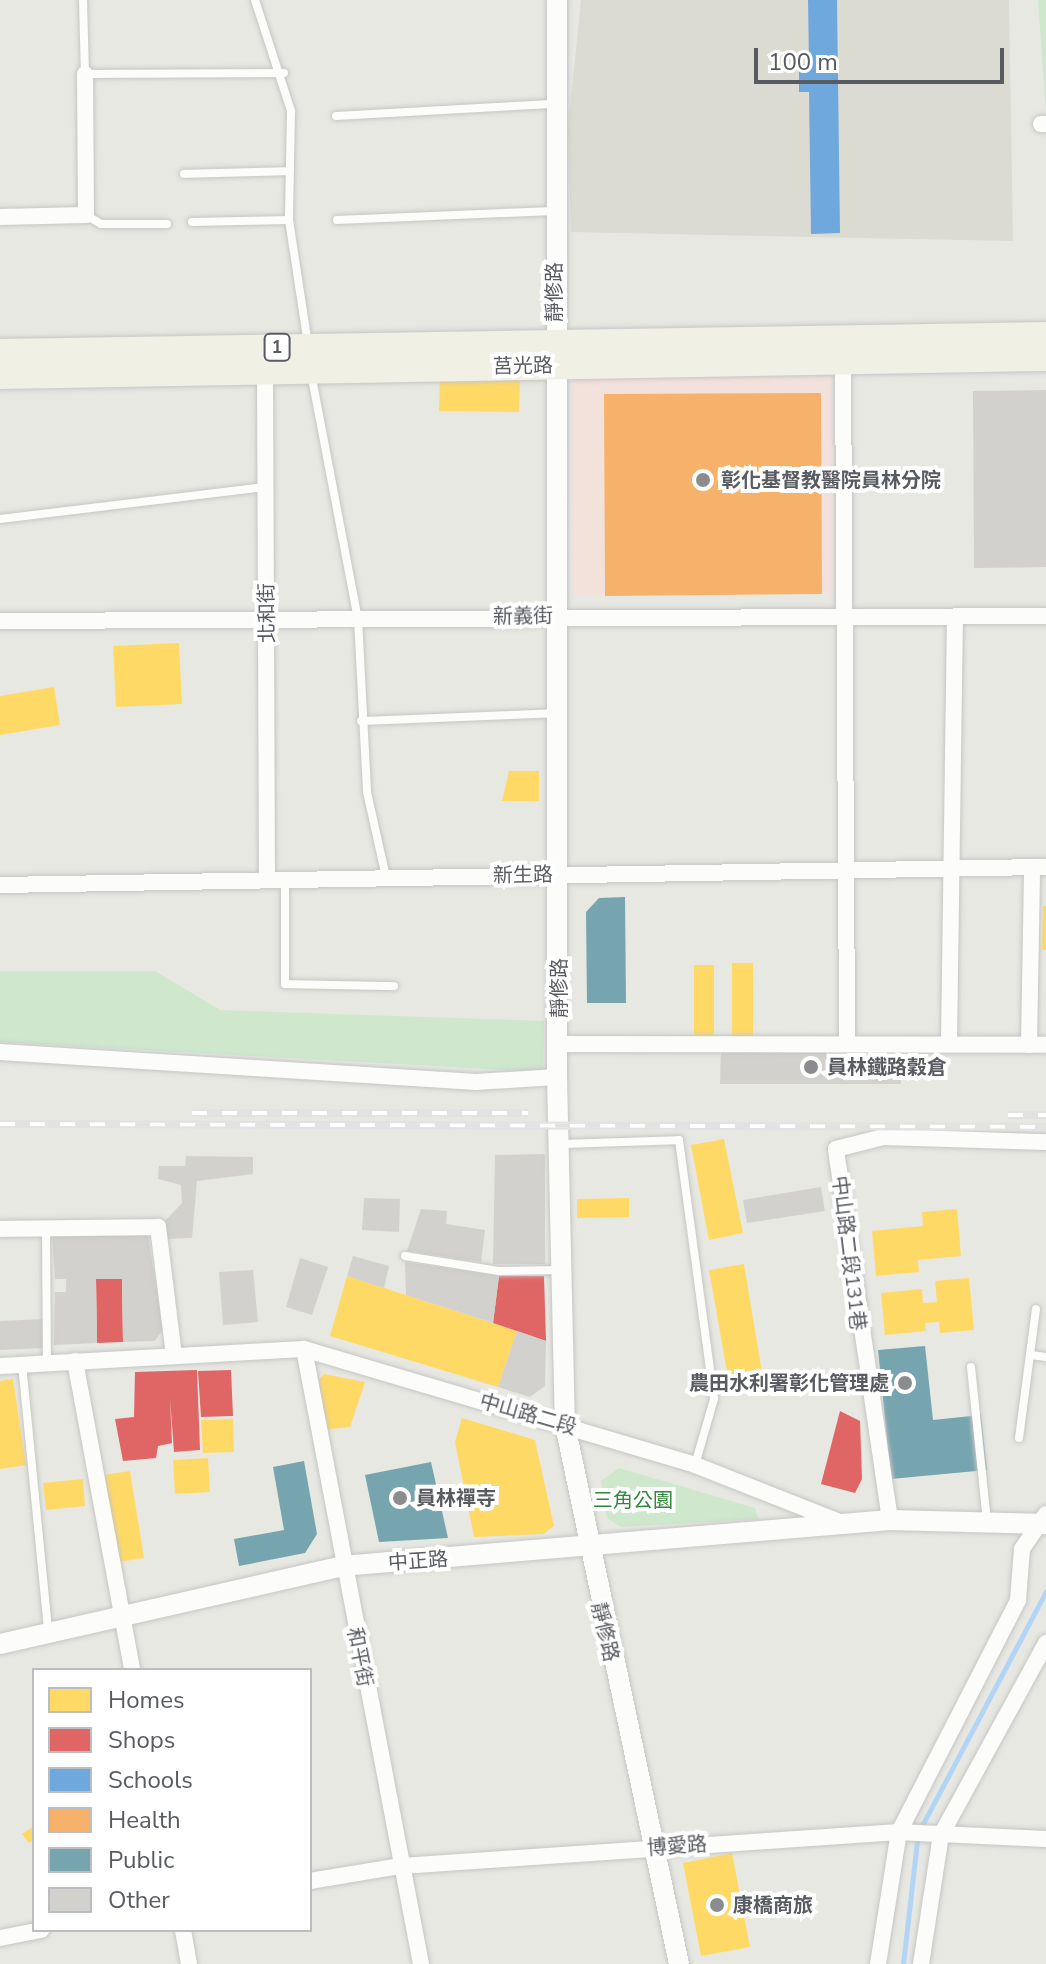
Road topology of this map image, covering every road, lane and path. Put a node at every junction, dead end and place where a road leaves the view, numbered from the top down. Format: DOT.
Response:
graph roads {
  1 [pos="83,0"];
  2 [pos="255,0"];
  3 [pos="557,0"];
  4 [pos="284,73"];
  5 [pos="85,74"];
  6 [pos="551,104"];
  7 [pos="336,116"];
  8 [pos="290,171"];
  9 [pos="184,174"];
  10 [pos="554,211"];
  11 [pos="86,215"];
  12 [pos="0,217"];
  13 [pos="289,220"];
  14 [pos="337,220"];
  15 [pos="192,222"];
  16 [pos="167,224"];
  17 [pos="1046,335"];
  18 [pos="0,352"];
  19 [pos="554,354"];
  20 [pos="843,358"];
  21 [pos="1046,358"];
  22 [pos="310,359"];
  23 [pos="266,360"];
  24 [pos="0,376"];
  25 [pos="265,487"];
  26 [pos="0,519"];
  27 [pos="556,616"];
  28 [pos="1046,616"];
  29 [pos="955,617"];
  30 [pos="358,619"];
  31 [pos="846,619"];
  32 [pos="0,621"];
  33 [pos="268,621"];
  34 [pos="558,713"];
  35 [pos="361,721"];
  36 [pos="948,865"];
  37 [pos="1039,867"];
  38 [pos="847,868"];
  39 [pos="559,874"];
  40 [pos="386,877"];
  41 [pos="267,879"];
  42 [pos="285,880"];
  43 [pos="0,885"];
  44 [pos="394,986"];
  45 [pos="847,1042"];
  46 [pos="949,1043"];
  47 [pos="559,1044"];
  48 [pos="1038,1045"];
  49 [pos="0,1052"];
  50 [pos="557,1077"];
  51 [pos="1046,1142"];
  52 [pos="559,1144"];
  53 [pos="46,1228"];
  54 [pos="0,1229"];
  55 [pos="405,1256"];
  56 [pos="565,1270"];
  57 [pos="1036,1309"];
  58 [pos="304,1349"];
  59 [pos="174,1355"];
  60 [pos="1030,1355"];
  61 [pos="1046,1357"];
  62 [pos="75,1361"];
  63 [pos="47,1363"];
  64 [pos="22,1364"];
  65 [pos="0,1366"];
  66 [pos="971,1367"];
  67 [pos="565,1425"];
  68 [pos="1019,1438"];
  69 [pos="695,1465"];
  70 [pos="890,1520"];
  71 [pos="1044,1521"];
  72 [pos="987,1522"];
  73 [pos="842,1523"];
  74 [pos="587,1551"];
  75 [pos="342,1566"];
  76 [pos="121,1613"];
  77 [pos="48,1632"];
  78 [pos="1046,1643"];
  79 [pos="0,1644"];
  80 [pos="132,1668"];
  81 [pos="899,1832"];
  82 [pos="941,1835"];
  83 [pos="1046,1839"];
  84 [pos="655,1847"];
  85 [pos="401,1866"];
  86 [pos="312,1881"];
  87 [pos="32,1932"];
  88 [pos="183,1932"];
  89 [pos="0,1938"];
  90 [pos="189,1964"];
  91 [pos="421,1964"];
  92 [pos="679,1964"];
  93 [pos="878,1964"];
  94 [pos="921,1964"];
  1 -- 5 [label="lane"];
  2 -- 4 [label="lane"];
  3 -- 6 [label="street, 靜修路"];
  4 -- 5 [label="lane"];
  4 -- 8 [label="lane"];
  5 -- 11 [label="street"];
  6 -- 7 [label="lane"];
  6 -- 10 [label="street, 靜修路"];
  8 -- 9 [label="lane"];
  8 -- 13 [label="lane"];
  10 -- 14 [label="lane"];
  10 -- 19 [label="street, 靜修路"];
  11 -- 12 [label="street"];
  11 -- 16 [label="lane"];
  13 -- 15 [label="lane"];
  13 -- 22 [label="lane"];
  17 -- 19 [label="main road, 莒光路 / 1"];
  18 -- 23 [label="main road, 莒光路 / 1"];
  19 -- 20 [label="main road, 莒光路 / 1"];
  19 -- 22 [label="main road, 莒光路 / 1"];
  19 -- 27 [label="street, 靜修路"];
  20 -- 21 [label="main road, 莒光路 / 1"];
  20 -- 31 [label="street"];
  22 -- 23 [label="main road, 莒光路 / 1"];
  22 -- 30 [label="lane"];
  23 -- 24 [label="main road, 莒光路 / 1"];
  23 -- 25 [label="street, 北和街"];
  25 -- 26 [label="lane"];
  25 -- 33 [label="street, 北和街"];
  27 -- 30 [label="street, 新義街"];
  27 -- 31 [label="street, 新義街"];
  27 -- 34 [label="street, 靜修路"];
  28 -- 29 [label="street, 新義街"];
  29 -- 31 [label="street, 新義街"];
  29 -- 36 [label="street"];
  30 -- 33 [label="street, 新義街"];
  30 -- 35 [label="lane"];
  31 -- 38 [label="street"];
  32 -- 33 [label="street, 新義街"];
  33 -- 41 [label="street, 北和街"];
  34 -- 35 [label="lane"];
  34 -- 39 [label="street, 靜修路"];
  35 -- 40 [label="lane"];
  36 -- 37 [label="street, 新生路"];
  36 -- 38 [label="street, 新生路"];
  36 -- 46 [label="street"];
  37 -- 48 [label="street"];
  38 -- 39 [label="street, 新生路"];
  38 -- 45 [label="street"];
  39 -- 40 [label="street, 新生路"];
  39 -- 47 [label="street, 靜修路"];
  40 -- 42 [label="street, 新生路"];
  41 -- 42 [label="street, 新生路"];
  41 -- 43 [label="street, 新生路"];
  42 -- 44 [label="lane"];
  45 -- 46 [label="street"];
  45 -- 47 [label="street"];
  46 -- 48 [label="street"];
  47 -- 50 [label="street, 靜修路"];
  49 -- 50 [label="street"];
  50 -- 52 [label="street, 靜修路"];
  51 -- 70 [label="street, 中山路二段131巷"];
  52 -- 56 [label="street, 靜修路"];
  52 -- 69 [label="lane"];
  53 -- 54 [label="street"];
  53 -- 59 [label="street"];
  53 -- 63 [label="lane"];
  55 -- 56 [label="lane"];
  56 -- 67 [label="street, 靜修路"];
  57 -- 60 [label="lane"];
  58 -- 59 [label="street, 中山路二段"];
  58 -- 67 [label="street, 中山路二段"];
  58 -- 75 [label="street, 和平街"];
  59 -- 62 [label="street, 中山路二段"];
  60 -- 61 [label="lane"];
  60 -- 68 [label="lane"];
  62 -- 63 [label="street, 中山路二段"];
  62 -- 76 [label="street"];
  63 -- 64 [label="street, 中山路二段"];
  64 -- 65 [label="street, 中山路二段"];
  64 -- 77 [label="lane"];
  66 -- 72 [label="lane"];
  67 -- 69 [label="street, 中山路二段"];
  67 -- 74 [label="street, 靜修路"];
  69 -- 73 [label="street, 中山路二段"];
  70 -- 72 [label="street, 中山路二段"];
  70 -- 73 [label="street, 中山路二段"];
  71 -- 72 [label="street, 中山路二段"];
  71 -- 81 [label="street"];
  73 -- 74 [label="street, 中正路"];
  74 -- 75 [label="street, 中正路"];
  74 -- 84 [label="street, 靜修路"];
  75 -- 76 [label="street, 中正路"];
  75 -- 85 [label="street, 和平街"];
  76 -- 77 [label="street, 中正路"];
  76 -- 80 [label="street"];
  77 -- 79 [label="street, 中正路"];
  78 -- 82 [label="street"];
  81 -- 82 [label="street, 博愛路"];
  81 -- 84 [label="street, 博愛路"];
  81 -- 93 [label="street"];
  82 -- 83 [label="street, 博愛路"];
  82 -- 94 [label="street"];
  84 -- 85 [label="street, 博愛路"];
  84 -- 92 [label="street, 靜修路"];
  85 -- 86 [label="street, 博愛路"];
  85 -- 91 [label="street, 和平街"];
  87 -- 89 [label="street"];
  88 -- 90 [label="street"];
}
